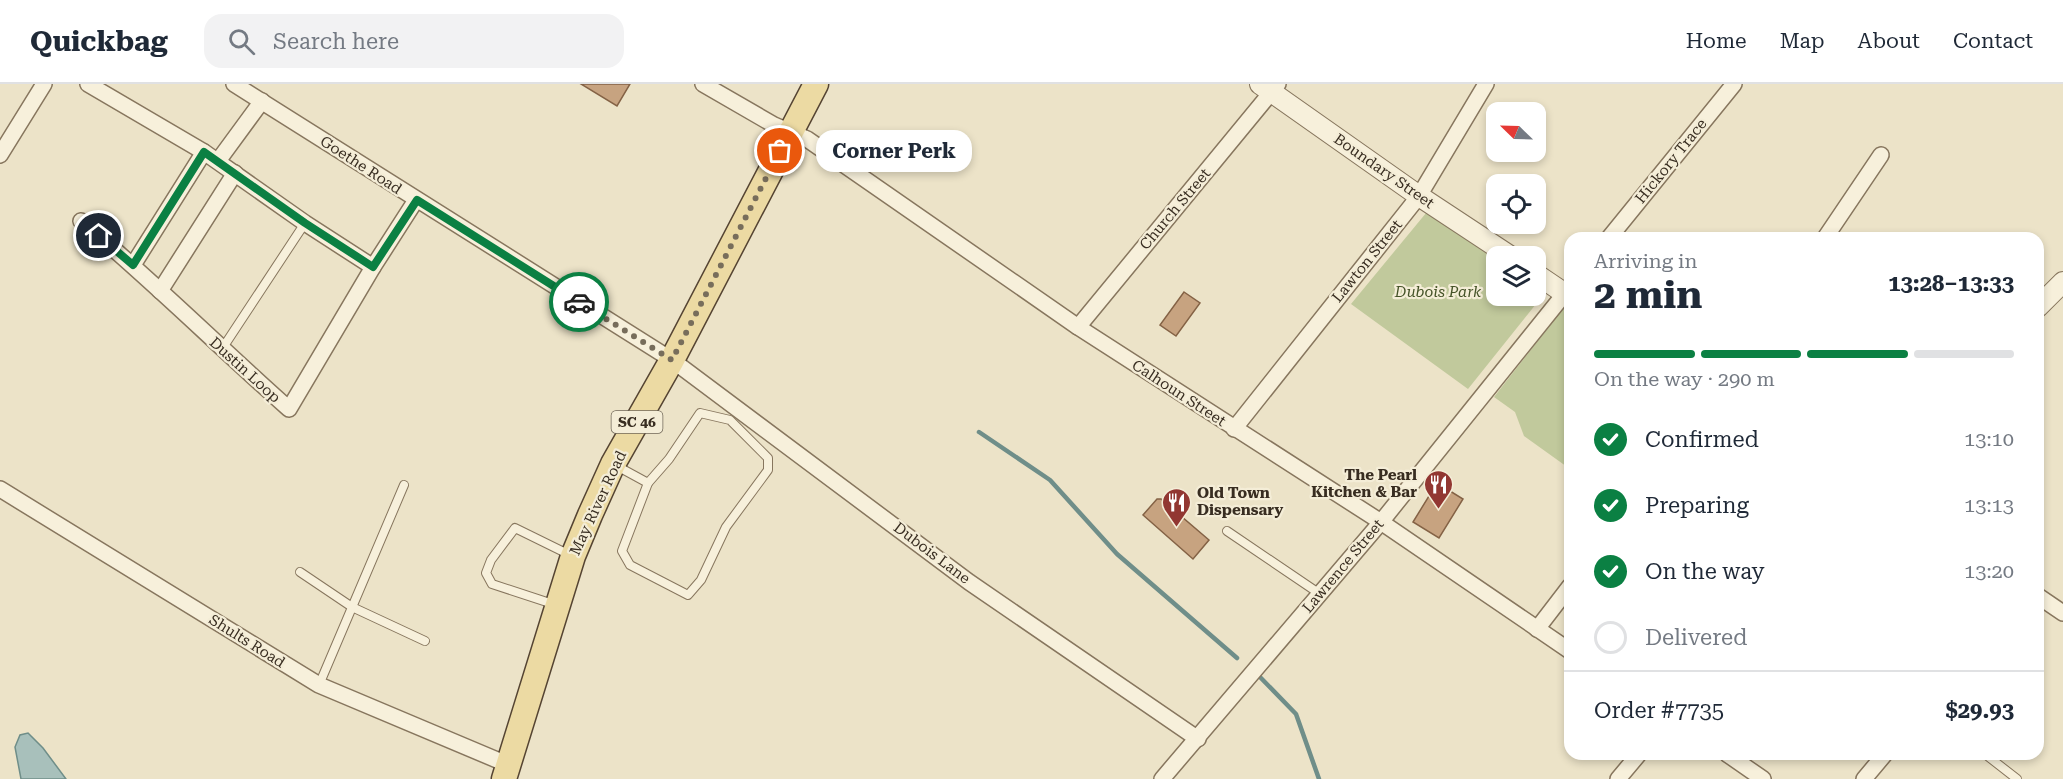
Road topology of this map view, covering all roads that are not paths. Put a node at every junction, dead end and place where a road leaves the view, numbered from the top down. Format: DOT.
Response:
graph roads {
  1 [pos="44,84"];
  2 [pos="88,84"];
  3 [pos="234,84"];
  4 [pos="703,84"];
  5 [pos="816,84"];
  6 [pos="1486,84"];
  7 [pos="1734,84"];
  8 [pos="1270,87"];
  9 [pos="723,89"];
  10 [pos="262,101"];
  11 [pos="792,131"];
  12 [pos="204,152"];
  13 [pos="1881,154"];
  14 [pos="0,155"];
  15 [pos="218,161"];
  16 [pos="235,173"];
  17 [pos="1419,196"];
  18 [pos="417,200"];
  19 [pos="81,221"];
  20 [pos="305,223"];
  21 [pos="1614,232"];
  22 [pos="1829,232"];
  23 [pos="1495,246"];
  24 [pos="133,265"];
  25 [pos="373,267"];
  26 [pos="1546,279"];
  27 [pos="2063,282"];
  28 [pos="1564,289"];
  29 [pos="160,291"];
  30 [pos="1564,298"];
  31 [pos="2044,301"];
  32 [pos="1078,327"];
  33 [pos="222,349"];
  34 [pos="672,360"];
  35 [pos="1234,429"];
  36 [pos="613,464"];
  37 [pos="648,483"];
  38 [pos="404,485"];
  39 [pos="0,489"];
  40 [pos="1381,522"];
  41 [pos="1227,531"];
  42 [pos="573,556"];
  43 [pos="300,572"];
  44 [pos="1320,594"];
  45 [pos="1564,594"];
  46 [pos="2044,600"];
  47 [pos="557,605"];
  48 [pos="352,607"];
  49 [pos="2063,613"];
  50 [pos="1538,629"];
  51 [pos="425,640"];
  52 [pos="1564,647"];
  53 [pos="319,686"];
  54 [pos="1198,739"];
  55 [pos="1634,760"];
  56 [pos="1735,760"];
  57 [pos="1880,760"];
  58 [pos="1993,760"];
  59 [pos="507,772"];
  60 [pos="1162,779"];
  61 [pos="1618,779"];
  62 [pos="1762,779"];
  63 [pos="1863,779"];
  64 [pos="2017,779"];
  1 -- 14 [label="street"];
  2 -- 12 [label="street"];
  3 -- 10 [label="street, Goethe Road"];
  4 -- 9 [label="street, Calhoun Street"];
  5 -- 11 [label="main road, May River Road / SC 46"];
  6 -- 17 [label="street, Lawton Street"];
  7 -- 21 [label="street, Hickory Trace"];
  8 -- 17 [label="street, Boundary Street"];
  8 -- 32 [label="street, Church Street"];
  9 -- 11 [label="street, Calhoun Street"];
  10 -- 15 [label="street"];
  10 -- 18 [label="street, Goethe Road"];
  11 -- 32 [label="street, Calhoun Street"];
  11 -- 34 [label="main road, May River Road / SC 46"];
  12 -- 15 [label="street"];
  12 -- 24 [label="street"];
  13 -- 22 [label="street"];
  15 -- 16 [label="street"];
  16 -- 20 [label="street"];
  16 -- 29 [label="street"];
  17 -- 23 [label="street, Boundary Street"];
  17 -- 35 [label="street, Lawton Street"];
  18 -- 25 [label="street, Dustin Loop"];
  18 -- 34 [label="street, Goethe Road"];
  19 -- 24 [label="street, Dustin Loop"];
  20 -- 25 [label="street"];
  20 -- 33 [label="lane"];
  24 -- 29 [label="street, Dustin Loop"];
  25 -- 33 [label="street, Dustin Loop"];
  26 -- 28 [label="street"];
  27 -- 31 [label="street"];
  29 -- 33 [label="street, Dustin Loop"];
  30 -- 40 [label="street, Lawrence Street"];
  32 -- 35 [label="street, Calhoun Street"];
  34 -- 36 [label="main road, May River Road / SC 46"];
  34 -- 54 [label="street, Dubois Lane"];
  35 -- 40 [label="street, Calhoun Street"];
  36 -- 37 [label="lane"];
  36 -- 42 [label="main road, May River Road / SC 46"];
  37 -- 37 [label="lane"];
  38 -- 48 [label="lane"];
  39 -- 53 [label="street, Shults Road"];
  40 -- 44 [label="street, Lawrence Street"];
  40 -- 50 [label="street, Calhoun Street"];
  41 -- 44 [label="lane"];
  42 -- 47 [label="main road, May River Road / SC 46"];
  42 -- 47 [label="lane"];
  43 -- 48 [label="lane"];
  44 -- 54 [label="street, Lawrence Street"];
  45 -- 50 [label="street"];
  46 -- 49 [label="street"];
  47 -- 59 [label="main road, May River Road / SC 46"];
  48 -- 51 [label="lane"];
  48 -- 53 [label="lane"];
  50 -- 52 [label="street, Calhoun Street"];
  53 -- 59 [label="street, Shults Road"];
  54 -- 60 [label="street, Lawrence Street"];
  55 -- 61 [label="street"];
  56 -- 62 [label="street"];
  57 -- 63 [label="street"];
  58 -- 64 [label="lane"];
}
